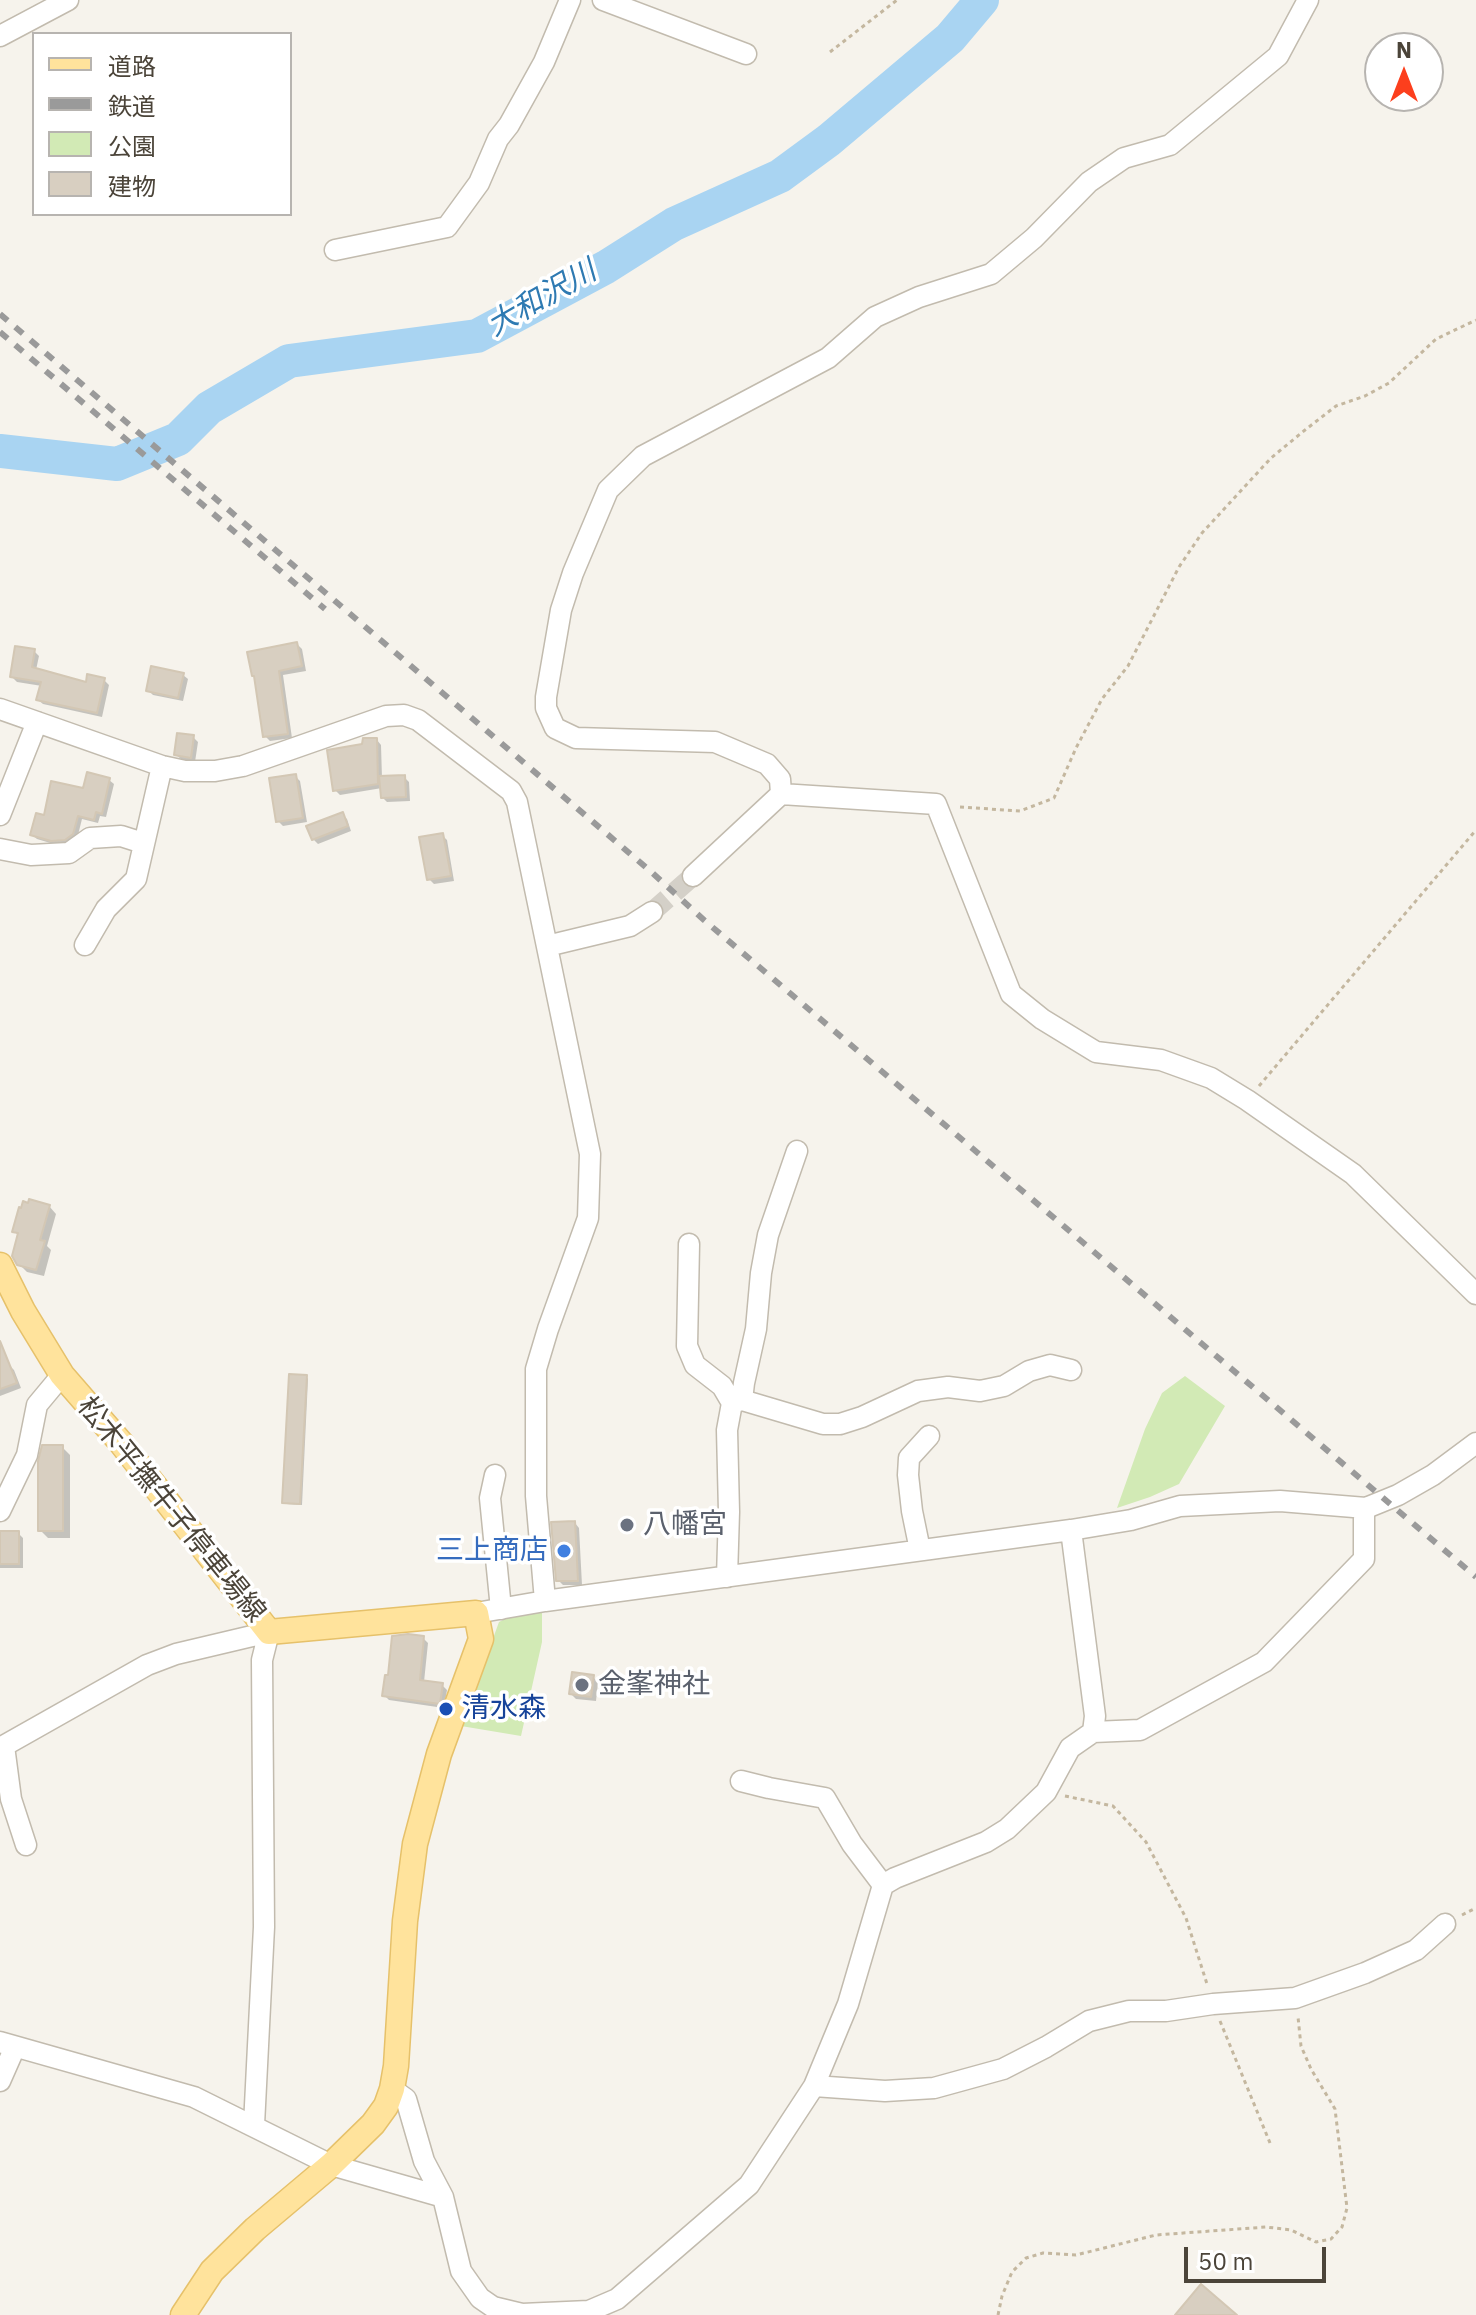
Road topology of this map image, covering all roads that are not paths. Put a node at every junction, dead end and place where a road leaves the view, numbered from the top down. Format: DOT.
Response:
graph roads {
  1 [pos="68,0"];
  2 [pos="570,0"];
  3 [pos="603,0"];
  4 [pos="1308,0"];
  5 [pos="0,36"];
  6 [pos="746,54"];
  7 [pos="335,250"];
  8 [pos="0,709"];
  9 [pos="37,722"];
  10 [pos="162,766"];
  11 [pos="781,794"];
  12 [pos="0,815"];
  13 [pos="143,843"];
  14 [pos="0,849"];
  15 [pos="693,876"];
  16 [pos="652,912"];
  17 [pos="85,945"];
  18 [pos="547,946"];
  19 [pos="797,1151"];
  20 [pos="689,1244"];
  21 [pos="0,1265"];
  22 [pos="1476,1294"];
  23 [pos="1071,1370"];
  24 [pos="62,1375"];
  25 [pos="737,1402"];
  26 [pos="929,1436"];
  27 [pos="1476,1443"];
  28 [pos="495,1475"];
  29 [pos="1366,1508"];
  30 [pos="0,1511"];
  31 [pos="1071,1530"];
  32 [pos="920,1550"];
  33 [pos="727,1577"];
  34 [pos="545,1601"];
  35 [pos="501,1609"];
  36 [pos="476,1613"];
  37 [pos="269,1632"];
  38 [pos="1093,1732"];
  39 [pos="2,1747"];
  40 [pos="741,1781"];
  41 [pos="26,1845"];
  42 [pos="883,1885"];
  43 [pos="1445,1924"];
  44 [pos="8,2044"];
  45 [pos="0,2081"];
  46 [pos="814,2086"];
  47 [pos="392,2089"];
  48 [pos="254,2125"];
  49 [pos="331,2165"];
  50 [pos="443,2197"];
  51 [pos="478,2307"];
  52 [pos="590,2313"];
  53 [pos="183,2315"];
  1 -- 5 [label="street"];
  2 -- 7 [label="street"];
  3 -- 6 [label="street"];
  4 -- 11 [label="street"];
  8 -- 9 [label="street"];
  9 -- 10 [label="street"];
  9 -- 12 [label="street"];
  10 -- 13 [label="street"];
  10 -- 18 [label="street"];
  11 -- 15 [label="street"];
  11 -- 22 [label="street"];
  13 -- 14 [label="street"];
  13 -- 17 [label="street"];
  16 -- 18 [label="street"];
  18 -- 34 [label="street"];
  19 -- 25 [label="street"];
  20 -- 25 [label="street"];
  21 -- 24 [label="main road, 松木平撫牛子停車場線"];
  23 -- 25 [label="street"];
  24 -- 30 [label="street"];
  24 -- 37 [label="main road, 松木平撫牛子停車場線"];
  25 -- 33 [label="street"];
  26 -- 32 [label="street"];
  27 -- 29 [label="street"];
  28 -- 35 [label="street"];
  29 -- 31 [label="street"];
  29 -- 38 [label="street"];
  31 -- 32 [label="street"];
  31 -- 38 [label="street"];
  32 -- 33 [label="street"];
  33 -- 34 [label="street"];
  34 -- 35 [label="street"];
  35 -- 36 [label="street"];
  36 -- 37 [label="main road, 松木平撫牛子停車場線"];
  36 -- 47 [label="main road"];
  37 -- 39 [label="street"];
  37 -- 48 [label="street"];
  38 -- 42 [label="street"];
  39 -- 41 [label="street"];
  40 -- 42 [label="street"];
  42 -- 46 [label="street"];
  43 -- 46 [label="street"];
  44 -- 45 [label="street"];
  44 -- 48 [label="street"];
  46 -- 52 [label="street"];
  47 -- 49 [label="main road"];
  47 -- 50 [label="street"];
  48 -- 49 [label="street"];
  49 -- 50 [label="street"];
  49 -- 53 [label="main road"];
  50 -- 51 [label="street"];
  51 -- 52 [label="street"];
}
